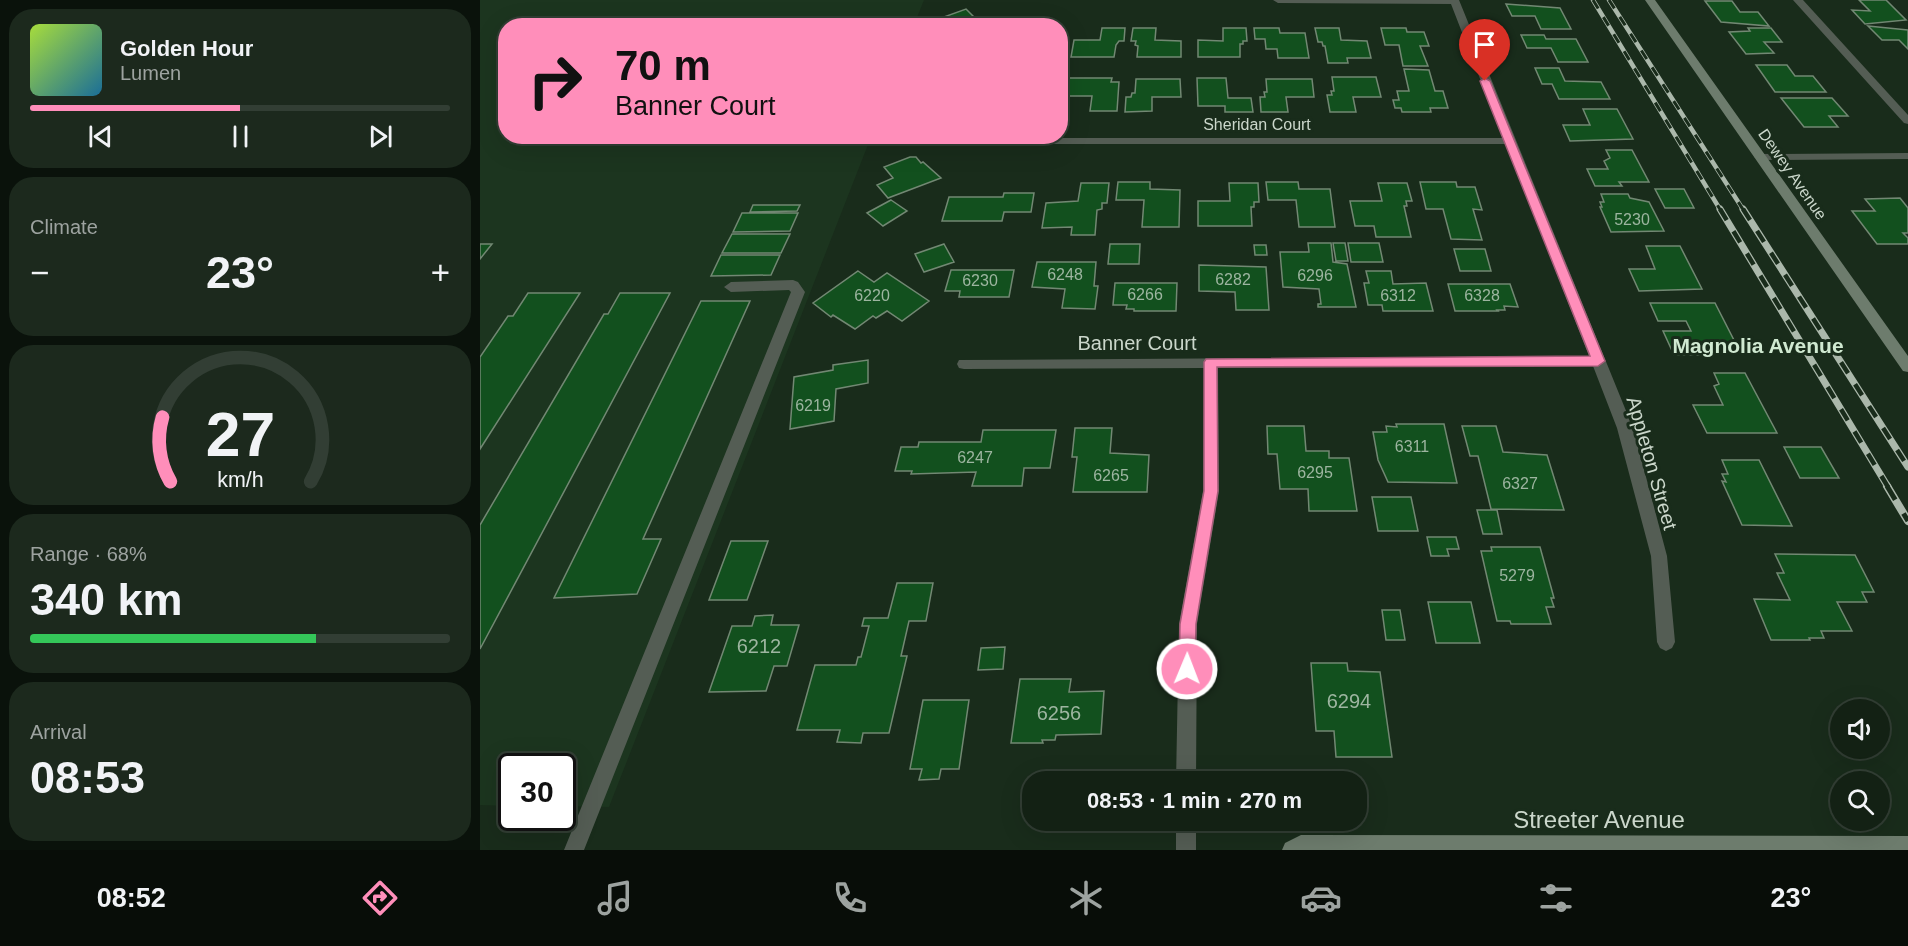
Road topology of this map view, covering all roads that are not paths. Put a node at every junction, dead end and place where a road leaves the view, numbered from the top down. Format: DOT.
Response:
graph roads {
  1 [pos="1278,0"];
  2 [pos="1454,0"];
  3 [pos="1650,0"];
  4 [pos="1798,0"];
  5 [pos="1908,121"];
  6 [pos="1068,141"];
  7 [pos="1508,141"];
  8 [pos="1908,156"];
  9 [pos="1760,157"];
  10 [pos="731,287"];
  11 [pos="1598,361"];
  12 [pos="1211,362"];
  13 [pos="964,364"];
  14 [pos="1908,367"];
  15 [pos="1666,642"];
  16 [pos="1186,771"];
  17 [pos="1186,831"];
  18 [pos="1908,846"];
  19 [pos="574,850"];
  20 [pos="1186,850"];
  21 [pos="1292,850"];
  1 -- 2 [label="street"];
  2 -- 7 [label="street, Appleton Street"];
  3 -- 9 [label="street, Dewey Avenue"];
  4 -- 5 [label="street"];
  6 -- 7 [label="street, Sheridan Court"];
  7 -- 11 [label="street, Appleton Street"];
  8 -- 9 [label="street"];
  9 -- 14 [label="street, Dewey Avenue"];
  10 -- 19 [label="street"];
  11 -- 12 [label="street, Banner Court"];
  11 -- 15 [label="street, Appleton Street"];
  12 -- 13 [label="street, Banner Court"];
  12 -- 16 [label="street"];
  17 -- 20 [label="street"];
  18 -- 21 [label="street, Streeter Avenue"];
}
